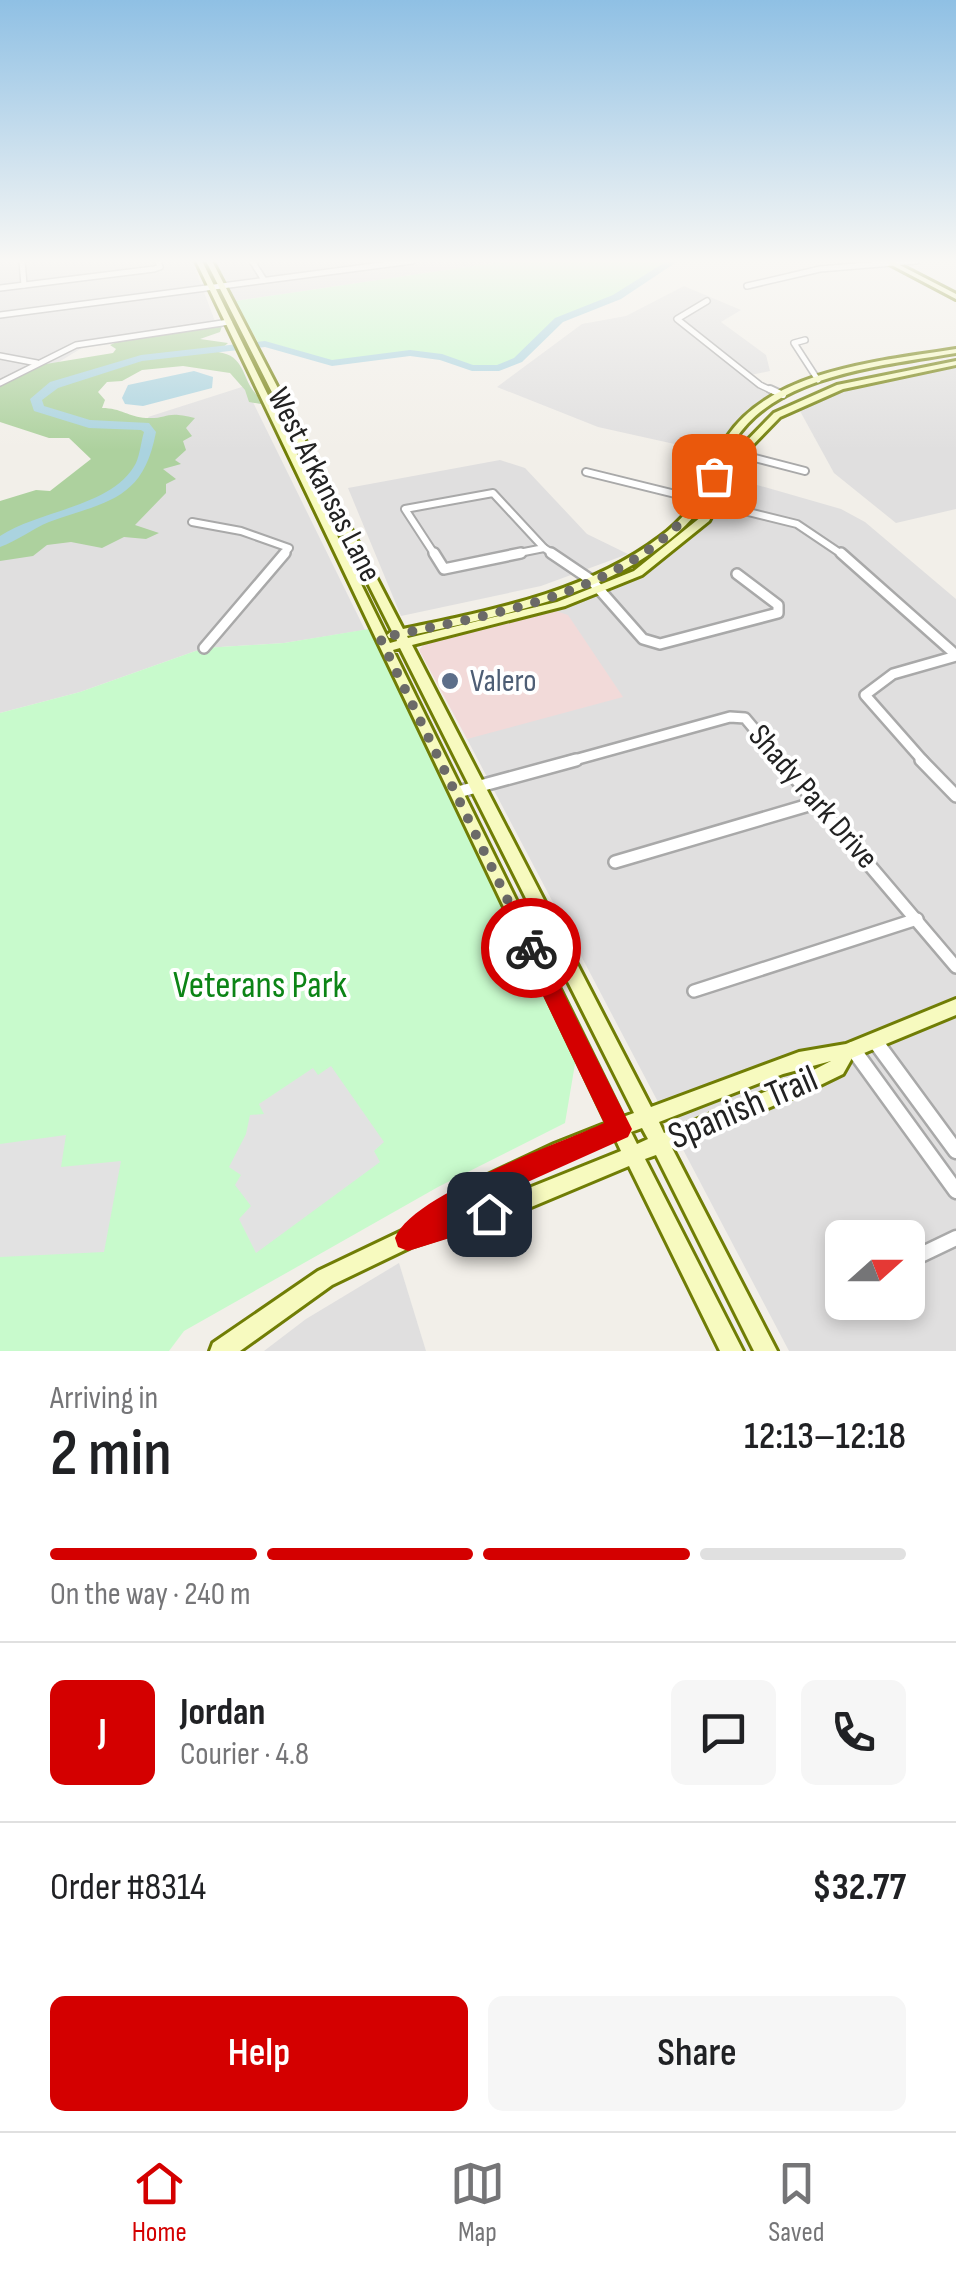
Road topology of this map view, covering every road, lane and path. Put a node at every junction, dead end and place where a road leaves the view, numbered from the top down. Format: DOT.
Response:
graph roads {
  1 [pos="214,324"];
  2 [pos="230,324"];
  3 [pos="241,324"];
  4 [pos="682,324"];
  5 [pos="804,340"];
  6 [pos="956,352"];
  7 [pos="942,354"];
  8 [pos="0,356"];
  9 [pos="255,362"];
  10 [pos="956,362"];
  11 [pos="36,363"];
  12 [pos="818,380"];
  13 [pos="0,383"];
  14 [pos="800,386"];
  15 [pos="783,395"];
  16 [pos="804,400"];
  17 [pos="739,454"];
  18 [pos="805,471"];
  19 [pos="586,472"];
  20 [pos="701,499"];
  21 [pos="716,503"];
  22 [pos="192,522"];
  23 [pos="544,548"];
  24 [pos="737,574"];
  25 [pos="596,585"];
  26 [pos="402,638"];
  27 [pos="383,643"];
  28 [pos="204,648"];
  29 [pos="956,655"];
  30 [pos="467,790"];
  31 [pos="956,796"];
  32 [pos="820,802"];
  33 [pos="615,862"];
  34 [pos="917,920"];
  35 [pos="956,967"];
  36 [pos="694,991"];
  37 [pos="956,1007"];
  38 [pos="874,1040"];
  39 [pos="850,1050"];
  40 [pos="647,1118"];
  41 [pos="620,1129"];
  42 [pos="660,1144"];
  43 [pos="956,1151"];
  44 [pos="633,1155"];
  45 [pos="956,1191"];
  46 [pos="408,1238"];
  47 [pos="956,1238"];
  48 [pos="925,1253"];
  49 [pos="222,1351"];
  50 [pos="732,1351"];
  51 [pos="766,1351"];
  1 -- 11 [label="street"];
  2 -- 9 [label="main road, West Arkansas Lane"];
  3 -- 9 [label="main road, West Arkansas Lane"];
  4 -- 15 [label="street"];
  5 -- 12 [label="street"];
  6 -- 7 [label="main road"];
  7 -- 10 [label="main road"];
  7 -- 12 [label="main road"];
  8 -- 11 [label="street"];
  9 -- 26 [label="main road, West Arkansas Lane"];
  9 -- 27 [label="main road, West Arkansas Lane"];
  10 -- 16 [label="main road"];
  11 -- 13 [label="street"];
  12 -- 14 [label="main road"];
  14 -- 15 [label="main road"];
  14 -- 16 [label="main road"];
  15 -- 20 [label="main road"];
  16 -- 17 [label="main road"];
  17 -- 18 [label="street"];
  17 -- 21 [label="main road"];
  19 -- 20 [label="street"];
  20 -- 21 [label="street"];
  20 -- 25 [label="main road"];
  21 -- 25 [label="main road"];
  21 -- 29 [label="street"];
  22 -- 28 [label="street"];
  23 -- 23 [label="street"];
  23 -- 25 [label="street"];
  24 -- 25 [label="street"];
  25 -- 26 [label="main road"];
  26 -- 27 [label="main road"];
  26 -- 30 [label="main road, West Arkansas Lane"];
  27 -- 30 [label="main road, West Arkansas Lane"];
  29 -- 31 [label="street"];
  30 -- 32 [label="street, Shady Park Drive"];
  30 -- 40 [label="main road, West Arkansas Lane"];
  30 -- 41 [label="main road, West Arkansas Lane"];
  32 -- 33 [label="street"];
  32 -- 34 [label="street, Shady Park Drive"];
  34 -- 35 [label="street, Shady Park Drive"];
  34 -- 36 [label="street"];
  37 -- 38 [label="main road, Spanish Trail"];
  38 -- 39 [label="main road, Spanish Trail"];
  38 -- 43 [label="street"];
  39 -- 40 [label="main road, Spanish Trail"];
  39 -- 42 [label="main road, Spanish Trail"];
  39 -- 45 [label="street"];
  40 -- 41 [label="main road, Spanish Trail"];
  40 -- 42 [label="main road, West Arkansas Lane"];
  41 -- 44 [label="main road, West Arkansas Lane"];
  41 -- 46 [label="main road, Spanish Trail"];
  42 -- 44 [label="main road, Spanish Trail"];
  42 -- 51 [label="main road, West Arkansas Lane"];
  44 -- 46 [label="main road, Spanish Trail"];
  44 -- 50 [label="main road, West Arkansas Lane"];
  46 -- 49 [label="main road, Spanish Trail"];
  47 -- 48 [label="street"];
}
